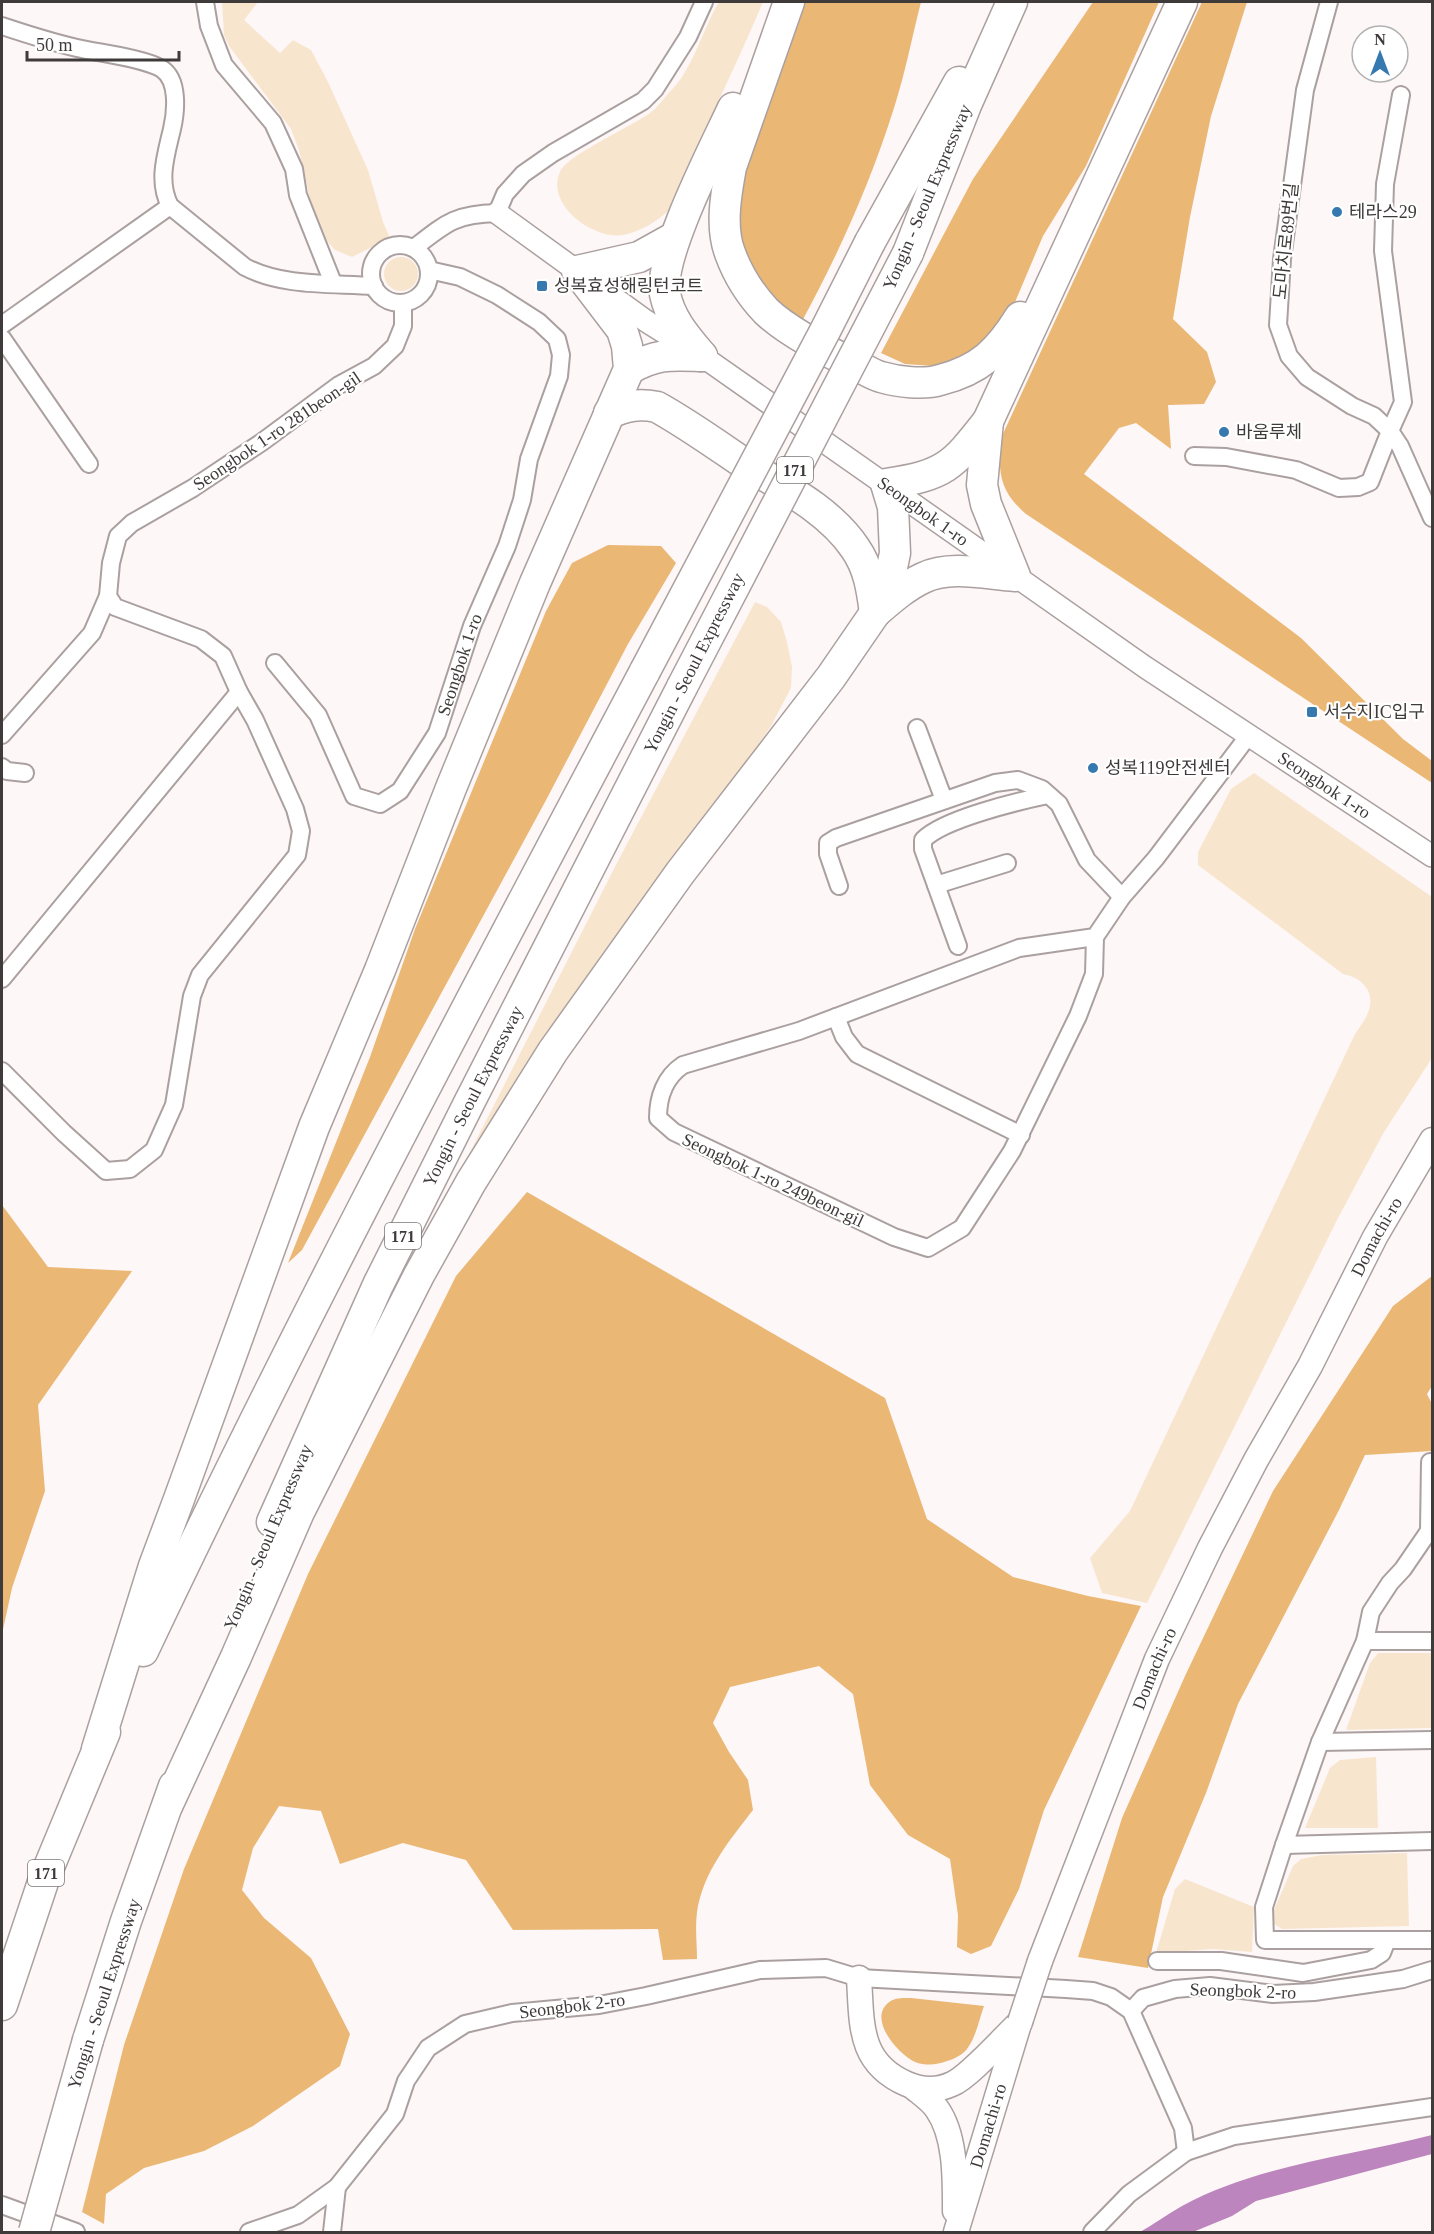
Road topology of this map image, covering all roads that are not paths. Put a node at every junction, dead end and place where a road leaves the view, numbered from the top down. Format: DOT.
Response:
graph roads {
  1 [pos="205,2"];
  2 [pos="704,2"];
  3 [pos="781,2"];
  4 [pos="789,2"];
  5 [pos="994,2"];
  6 [pos="1012,2"];
  7 [pos="1182,2"];
  8 [pos="1329,2"];
  9 [pos="2,26"];
  10 [pos="1401,95"];
  11 [pos="170,206"];
  12 [pos="1084,211"];
  13 [pos="497,213"];
  14 [pos="675,237"];
  15 [pos="414,248"];
  16 [pos="429,270"];
  17 [pos="577,271"];
  18 [pos="333,284"];
  19 [pos="374,285"];
  20 [pos="403,303"];
  21 [pos="2,325"];
  22 [pos="2,338"];
  23 [pos="702,356"];
  24 [pos="629,369"];
  25 [pos="609,413"];
  26 [pos="988,420"];
  27 [pos="1390,431"];
  28 [pos="1194,456"];
  29 [pos="89,464"];
  30 [pos="886,484"];
  31 [pos="1432,518"];
  32 [pos="1016,576"];
  33 [pos="108,596"];
  34 [pos="875,613"];
  35 [pos="275,663"];
  36 [pos="238,692"];
  37 [pos="917,728"];
  38 [pos="2,735"];
  39 [pos="1249,735"];
  40 [pos="2,768"];
  41 [pos="25,773"];
  42 [pos="1048,795"];
  43 [pos="944,800"];
  44 [pos="1432,856"];
  45 [pos="1007,863"];
  46 [pos="936,885"];
  47 [pos="839,886"];
  48 [pos="1122,897"];
  49 [pos="1095,937"];
  50 [pos="958,946"];
  51 [pos="2,979"];
  52 [pos="836,1017"];
  53 [pos="2,1071"];
  54 [pos="1021,1135"];
  55 [pos="1432,1140"];
  56 [pos="1430,1462"];
  57 [pos="1365,1641"];
  58 [pos="1432,1641"];
  59 [pos="1432,1740"];
  60 [pos="1320,1742"];
  61 [pos="97,1749"];
  62 [pos="168,1804"];
  63 [pos="1432,1841"];
  64 [pos="1284,1845"];
  65 [pos="1265,1940"];
  66 [pos="1387,1940"];
  67 [pos="1432,1940"];
  68 [pos="1157,1961"];
  69 [pos="1268,1968"];
  70 [pos="1432,1970"];
  71 [pos="859,1978"];
  72 [pos="2,2002"];
  73 [pos="1131,2011"];
  74 [pos="1020,2022"];
  75 [pos="912,2086"];
  76 [pos="1432,2107"];
  77 [pos="1186,2152"];
  78 [pos="337,2187"];
  79 [pos="2,2205"];
  80 [pos="34,2232"];
  81 [pos="76,2232"];
  82 [pos="249,2232"];
  83 [pos="332,2232"];
  84 [pos="956,2232"];
  85 [pos="1092,2232"];
  1 -- 18 [label="street"];
  2 -- 13 [label="street"];
  3 -- 14 [label="highway"];
  4 -- 12 [label="highway"];
  5 -- 61 [label="highway, Yongin - Seoul Expressway / 171, bridge"];
  6 -- 62 [label="highway, Yongin - Seoul Expressway / 171, bridge"];
  7 -- 12 [label="highway"];
  8 -- 27 [label="street, 도마치로89번길"];
  9 -- 11 [label="street"];
  10 -- 27 [label="street"];
  11 -- 18 [label="street"];
  11 -- 21 [label="street"];
  12 -- 26 [label="highway"];
  13 -- 15 [label="street"];
  13 -- 17 [label="street, Seongbok 1-ro"];
  14 -- 17 [label="highway"];
  14 -- 23 [label="highway"];
  15 -- 16 [label="street"];
  15 -- 19 [label="street"];
  16 -- 20 [label="street"];
  16 -- 35 [label="street, Seongbok 1-ro"];
  17 -- 23 [label="street, Seongbok 1-ro"];
  17 -- 24 [label="highway"];
  18 -- 19 [label="street"];
  19 -- 20 [label="street"];
  20 -- 33 [label="street, Seongbok 1-ro 281beon-gil"];
  22 -- 29 [label="street"];
  23 -- 24 [label="highway"];
  23 -- 30 [label="street, Seongbok 1-ro"];
  24 -- 25 [label="highway"];
  25 -- 34 [label="highway"];
  25 -- 61 [label="highway"];
  26 -- 30 [label="highway"];
  26 -- 32 [label="highway"];
  27 -- 28 [label="street"];
  27 -- 31 [label="street, 도마치로89번길"];
  30 -- 32 [label="street, Seongbok 1-ro"];
  30 -- 34 [label="highway"];
  32 -- 34 [label="highway"];
  32 -- 39 [label="street, Seongbok 1-ro"];
  33 -- 36 [label="street"];
  33 -- 38 [label="street"];
  34 -- 62 [label="highway"];
  36 -- 51 [label="street"];
  36 -- 53 [label="street"];
  37 -- 43 [label="street"];
  39 -- 44 [label="street, Seongbok 1-ro"];
  39 -- 48 [label="street"];
  40 -- 41 [label="street"];
  42 -- 43 [label="street"];
  42 -- 46 [label="street"];
  42 -- 48 [label="street"];
  43 -- 47 [label="street"];
  45 -- 46 [label="street"];
  46 -- 50 [label="street"];
  48 -- 49 [label="street"];
  49 -- 52 [label="street, Seongbok 1-ro 249beon-gil"];
  49 -- 54 [label="street, Seongbok 1-ro 249beon-gil"];
  52 -- 54 [label="street"];
  52 -- 54 [label="street, Seongbok 1-ro 249beon-gil"];
  55 -- 74 [label="main road, Domachi-ro, bridge"];
  56 -- 57 [label="street"];
  57 -- 58 [label="street"];
  57 -- 60 [label="street"];
  59 -- 60 [label="street"];
  60 -- 64 [label="street"];
  61 -- 72 [label="highway, Yongin - Seoul Expressway / 171"];
  62 -- 80 [label="highway, Yongin - Seoul Expressway / 171, bridge"];
  63 -- 64 [label="street"];
  64 -- 65 [label="street"];
  65 -- 66 [label="street"];
  65 -- 69 [label="street"];
  66 -- 67 [label="street"];
  66 -- 69 [label="street"];
  68 -- 69 [label="street"];
  70 -- 73 [label="street, Seongbok 2-ro"];
  71 -- 73 [label="street, Seongbok 2-ro"];
  71 -- 75 [label="main road"];
  71 -- 78 [label="street, Seongbok 2-ro"];
  73 -- 77 [label="street"];
  74 -- 75 [label="main road"];
  74 -- 84 [label="main road, Domachi-ro"];
  75 -- 84 [label="main road"];
  76 -- 77 [label="street"];
  77 -- 85 [label="street"];
  78 -- 82 [label="street, Seongbok 2-ro"];
  78 -- 83 [label="street"];
  79 -- 81 [label="street"];
}
